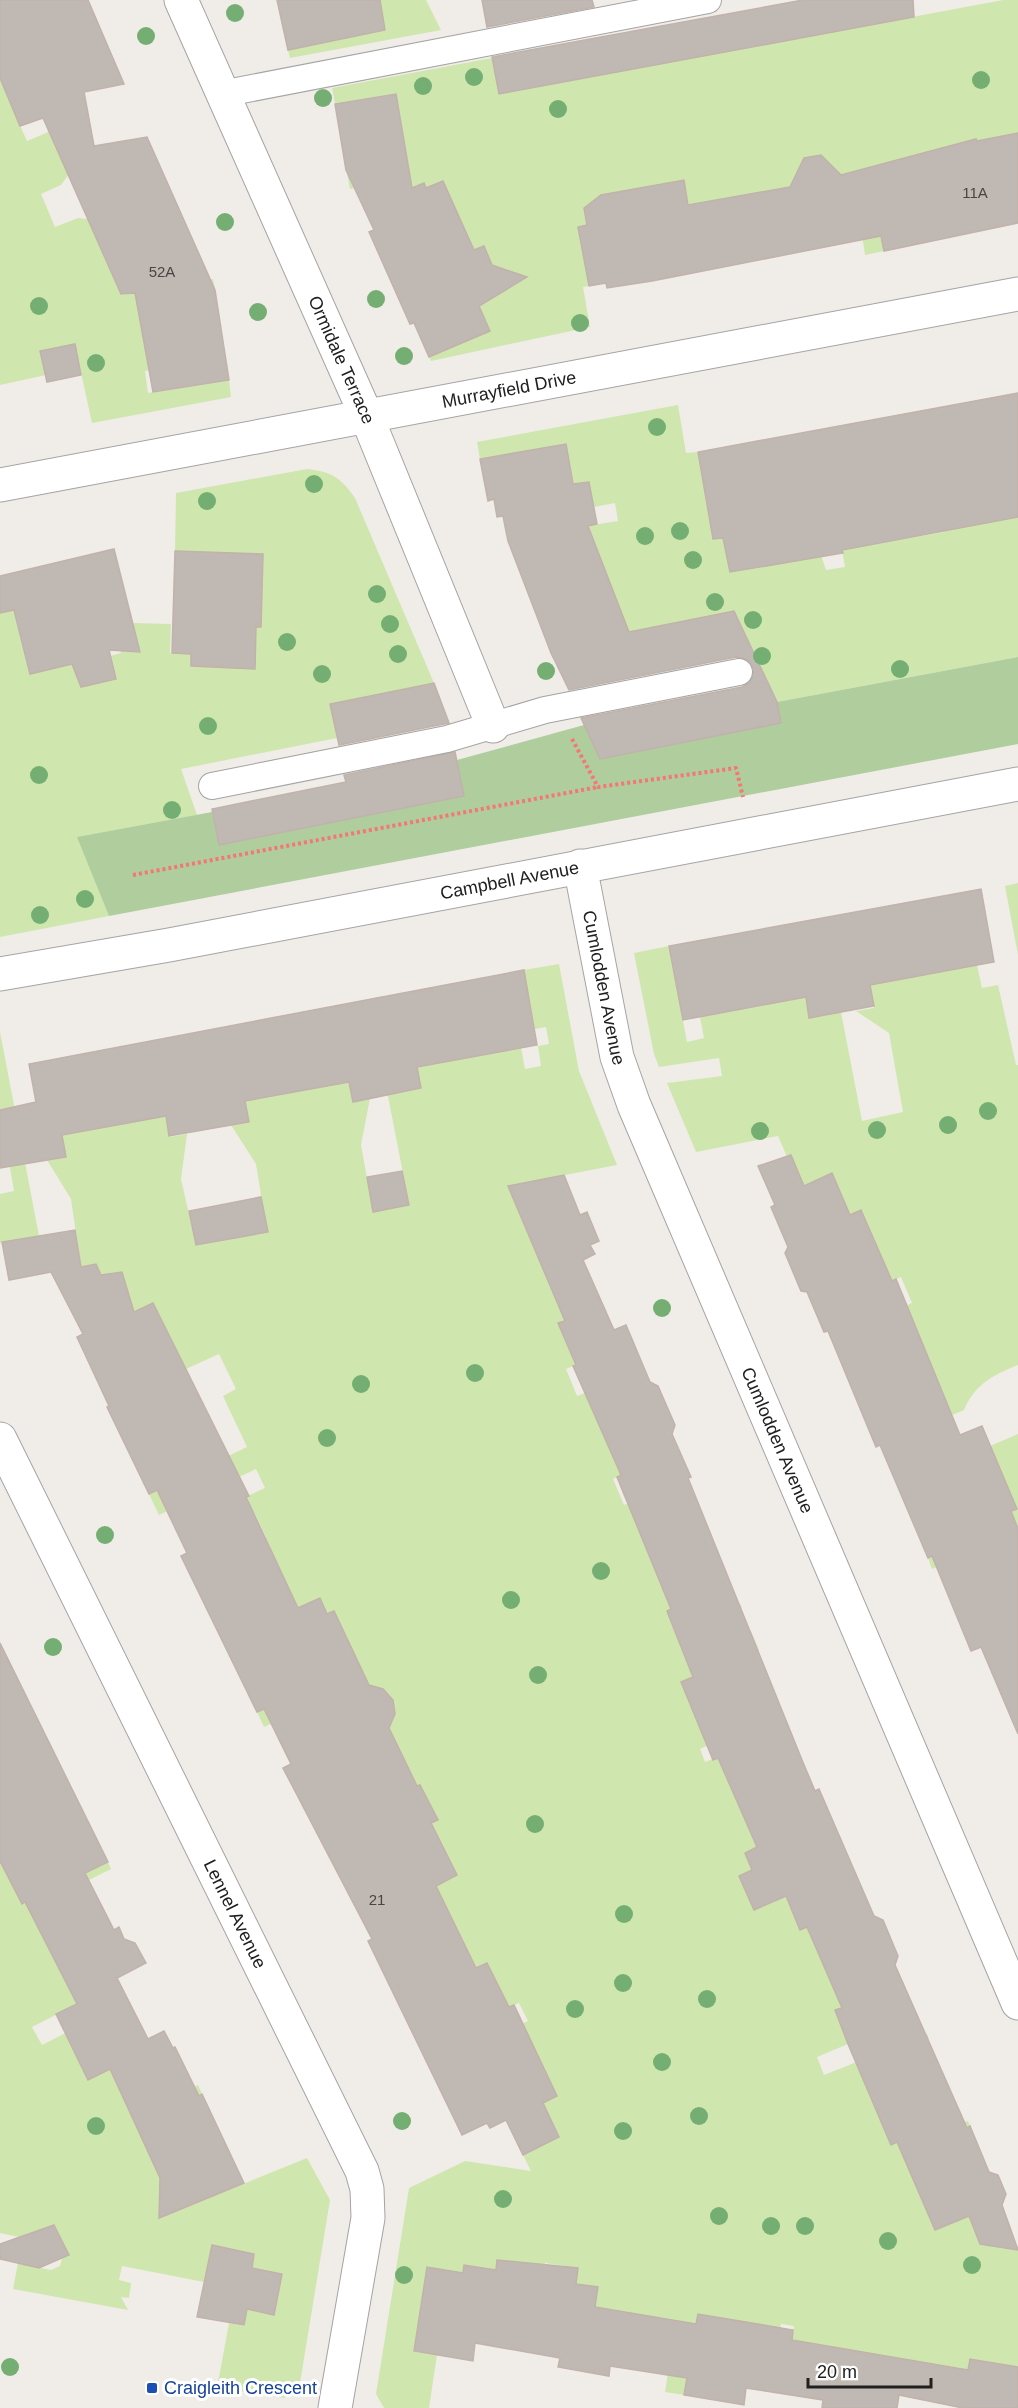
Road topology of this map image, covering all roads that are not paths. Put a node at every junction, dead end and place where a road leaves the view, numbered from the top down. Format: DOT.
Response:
graph roads {
  1 [pos="181,0"];
  2 [pos="708,0"];
  3 [pos="221,94"];
  4 [pos="1018,294"];
  5 [pos="366,415"];
  6 [pos="0,485"];
  7 [pos="739,672"];
  8 [pos="493,726"];
  9 [pos="1018,784"];
  10 [pos="212,786"];
  11 [pos="580,866"];
  12 [pos="0,974"];
  13 [pos="0,1439"];
  14 [pos="1018,2002"];
  15 [pos="335,2408"];
  1 -- 3 [label="street, Ormidale Terrace"];
  2 -- 3 [label="lane"];
  3 -- 5 [label="street, Ormidale Terrace"];
  4 -- 5 [label="street, Murrayfield Drive"];
  5 -- 6 [label="street, Murrayfield Drive"];
  5 -- 8 [label="street, Ormidale Terrace"];
  7 -- 8 [label="lane"];
  8 -- 10 [label="lane"];
  9 -- 11 [label="street, Campbell Avenue"];
  11 -- 12 [label="street, Campbell Avenue"];
  11 -- 14 [label="street, Cumlodden Avenue"];
  13 -- 15 [label="street, Lennel Avenue"];
}
